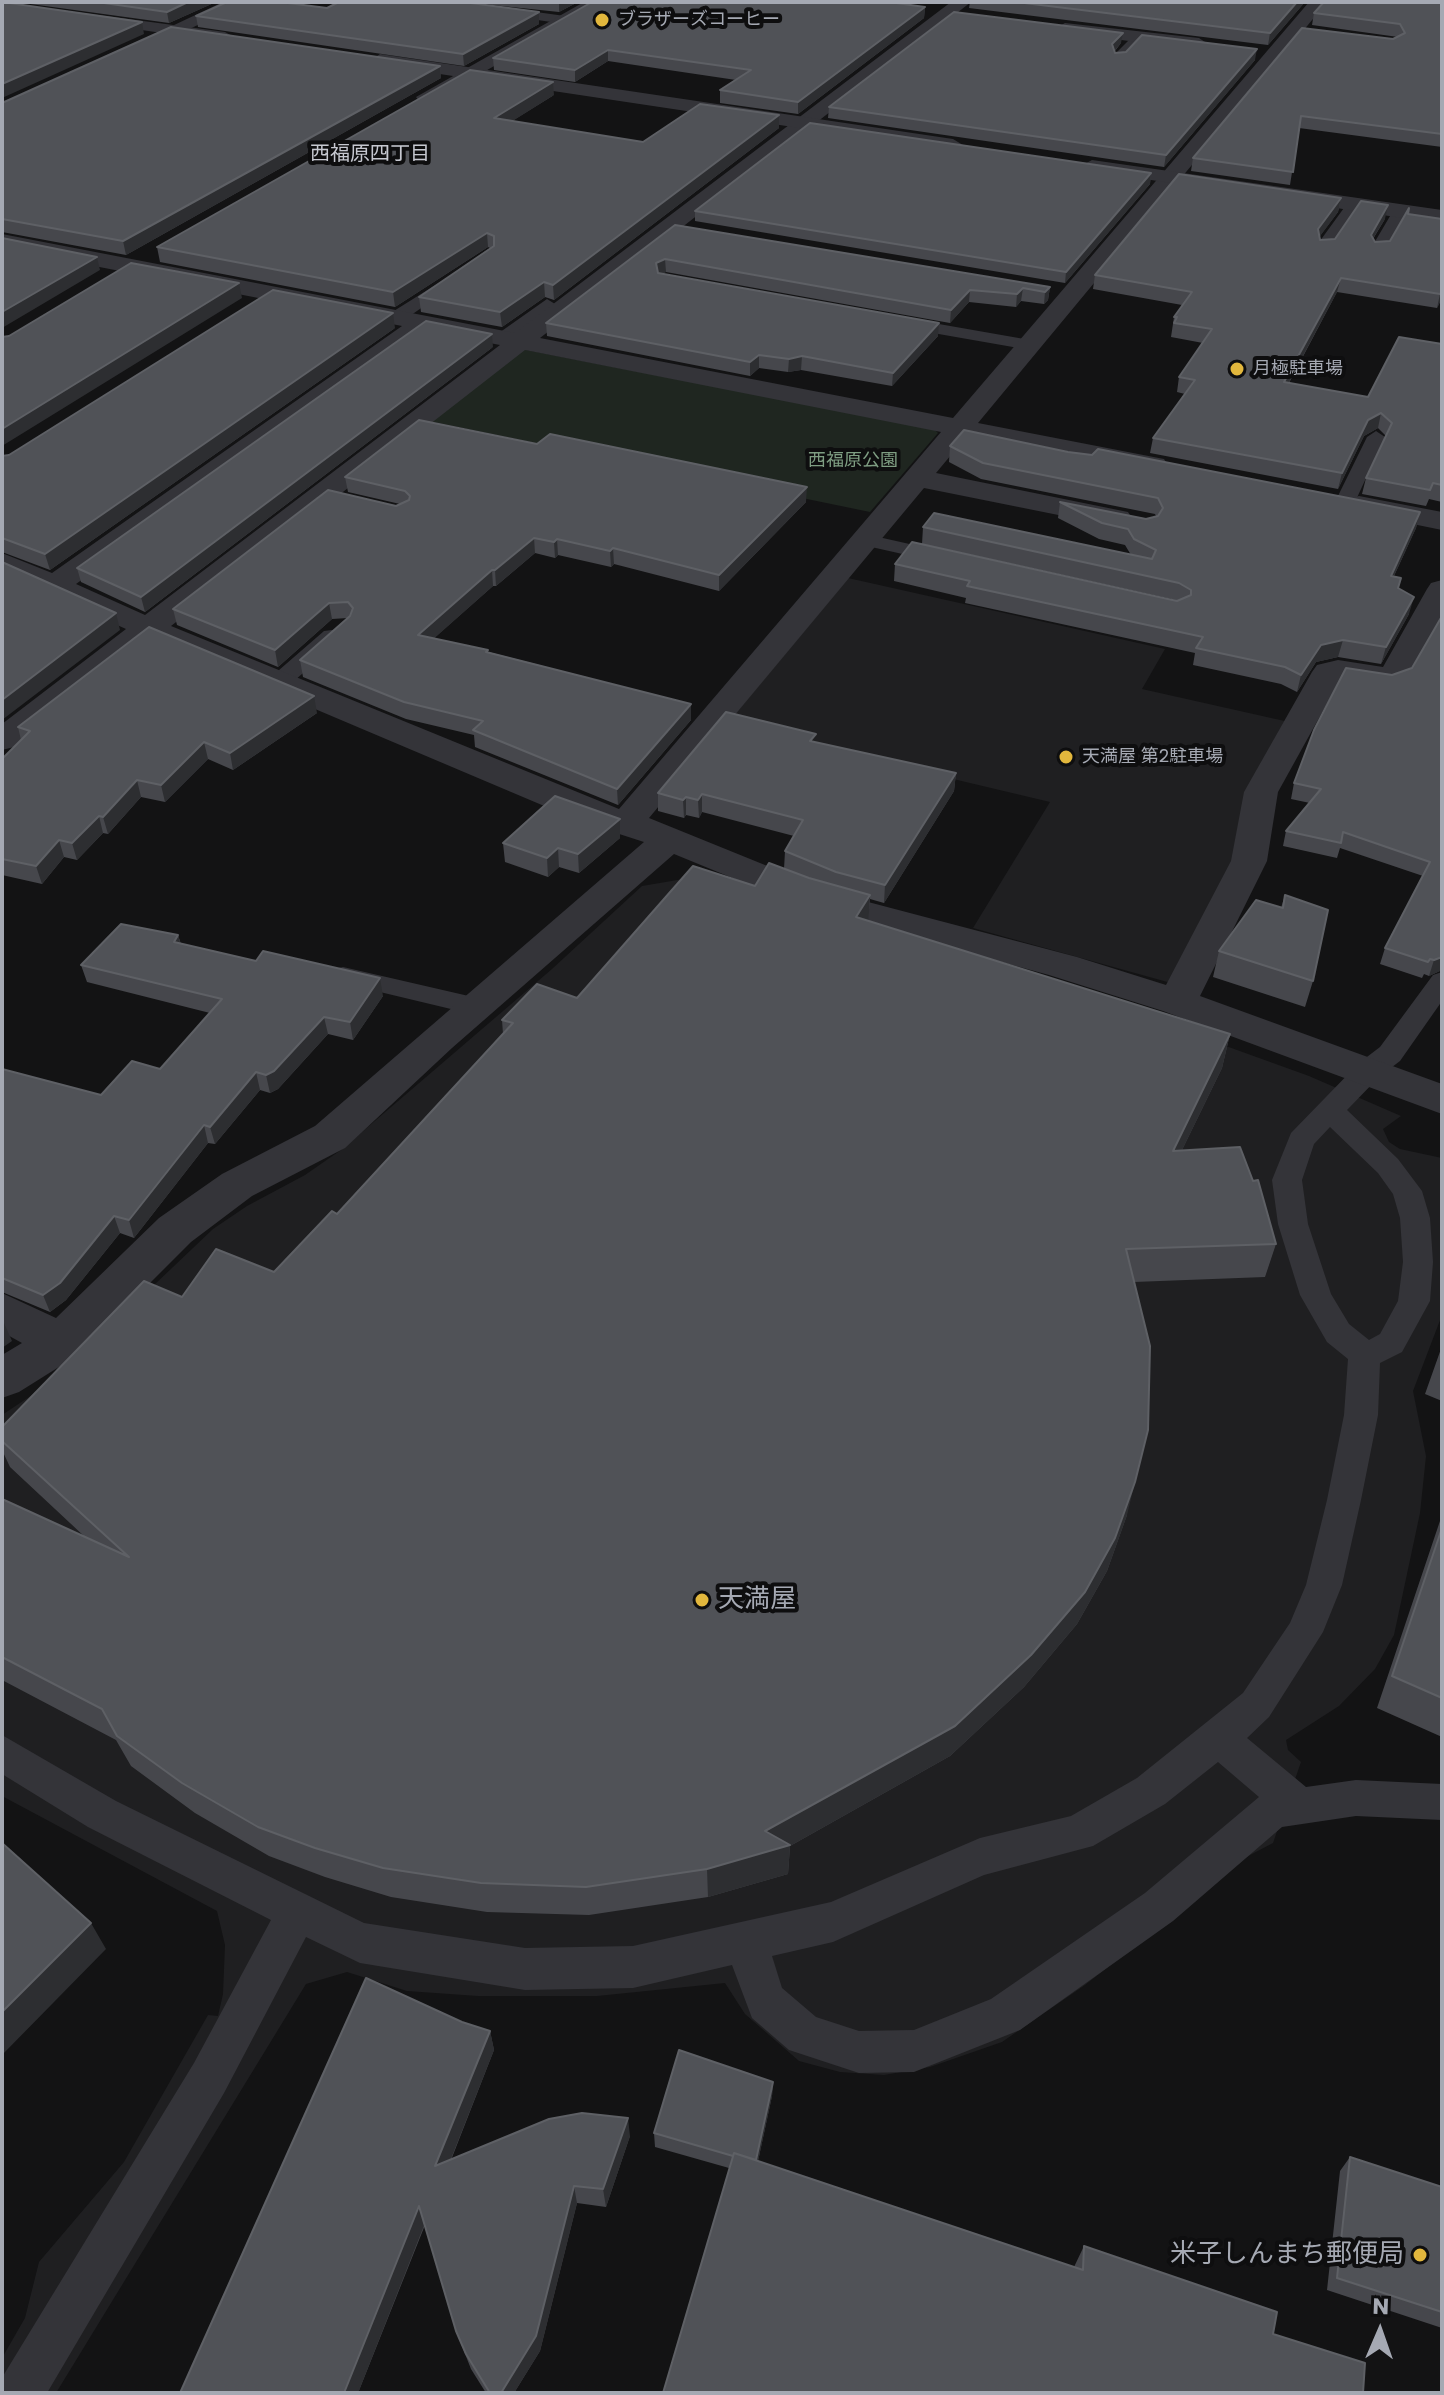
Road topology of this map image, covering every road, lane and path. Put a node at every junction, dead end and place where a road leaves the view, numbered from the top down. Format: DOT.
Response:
graph roads {
  1 [pos="237,2"];
  2 [pos="597,2"];
  3 [pos="1318,2"];
  4 [pos="2,5"];
  5 [pos="955,8"];
  6 [pos="486,9"];
  7 [pos="920,9"];
  8 [pos="978,17"];
  9 [pos="565,20"];
  10 [pos="1051,26"];
  11 [pos="176,30"];
  12 [pos="1294,31"];
  13 [pos="1321,35"];
  14 [pos="1139,37"];
  15 [pos="237,39"];
  16 [pos="1214,46"];
  17 [pos="118,56"];
  18 [pos="360,57"];
  19 [pos="1118,58"];
  20 [pos="470,73"];
  21 [pos="406,109"];
  22 [pos="805,121"];
  23 [pos="973,148"];
  24 [pos="1080,164"];
  25 [pos="1171,179"];
  26 [pos="1354,204"];
  27 [pos="1401,211"];
  28 [pos="1442,217"];
  29 [pos="670,227"];
  30 [pos="701,232"];
  31 [pos="2,241"];
  32 [pos="1323,248"];
  33 [pos="158,250"];
  34 [pos="1378,250"];
  35 [pos="131,265"];
  36 [pos="461,273"];
  37 [pos="106,281"];
  38 [pos="1042,288"];
  39 [pos="272,293"];
  40 [pos="1073,294"];
  41 [pos="547,304"];
  42 [pos="245,310"];
  43 [pos="878,318"];
  44 [pos="408,320"];
  45 [pos="512,341"];
  46 [pos="1030,345"];
  47 [pos="969,434"];
  48 [pos="1376,437"];
  49 [pos="1179,470"];
  50 [pos="1056,472"];
  51 [pos="917,478"];
  52 [pos="322,495"];
  53 [pos="1315,496"];
  54 [pos="353,502"];
  55 [pos="1345,502"];
  56 [pos="1442,521"];
  57 [pos="1144,523"];
  58 [pos="865,540"];
  59 [pos="2,562"];
  60 [pos="973,564"];
  61 [pos="54,584"];
  62 [pos="1439,603"];
  63 [pos="342,626"];
  64 [pos="147,627"];
  65 [pos="279,682"];
  66 [pos="2,740"];
  67 [pos="627,822"];
  68 [pos="668,840"];
  69 [pos="315,969"];
  70 [pos="1442,981"];
  71 [pos="1177,1002"];
  72 [pos="476,1006"];
  73 [pos="1369,1070"];
  74 [pos="1442,1100"];
  75 [pos="1329,1109"];
  76 [pos="2,1311"];
  77 [pos="61,1342"];
  78 [pos="1364,1354"];
  79 [pos="2,1379"];
  80 [pos="1219,1738"];
  81 [pos="2,1753"];
  82 [pos="1442,1802"];
  83 [pos="1299,1806"];
  84 [pos="298,1911"];
  85 [pos="749,1943"];
  86 [pos="20,2393"];
  1 -- 11 [label="street"];
  2 -- 9 [label="street"];
  3 -- 12 [label="street"];
  4 -- 11 [label="street"];
  5 -- 7 [label="street"];
  5 -- 8 [label="street"];
  5 -- 22 [label="street"];
  6 -- 9 [label="lane"];
  9 -- 20 [label="street"];
  10 -- 14 [label="street"];
  11 -- 15 [label="street"];
  11 -- 17 [label="street"];
  12 -- 13 [label="street"];
  12 -- 25 [label="street"];
  14 -- 16 [label="street"];
  14 -- 19 [label="lane"];
  18 -- 20 [label="street"];
  20 -- 21 [label="street"];
  20 -- 22 [label="street"];
  22 -- 23 [label="street"];
  22 -- 29 [label="street"];
  24 -- 25 [label="street"];
  25 -- 26 [label="street"];
  25 -- 40 [label="street"];
  26 -- 27 [label="street"];
  26 -- 32 [label="lane"];
  27 -- 28 [label="street"];
  27 -- 34 [label="lane"];
  29 -- 30 [label="street"];
  29 -- 45 [label="street"];
  31 -- 35 [label="street"];
  33 -- 35 [label="street"];
  35 -- 37 [label="street"];
  35 -- 39 [label="street"];
  36 -- 44 [label="lane"];
  38 -- 40 [label="street"];
  39 -- 42 [label="street"];
  39 -- 44 [label="street"];
  40 -- 46 [label="street"];
  41 -- 45 [label="lane"];
  43 -- 46 [label="lane"];
  44 -- 45 [label="street"];
  44 -- 61 [label="street"];
  45 -- 47 [label="street"];
  45 -- 52 [label="street"];
  46 -- 47 [label="street"];
  47 -- 50 [label="street"];
  47 -- 51 [label="street"];
  48 -- 55 [label="lane"];
  49 -- 50 [label="street"];
  50 -- 51 [label="street"];
  50 -- 57 [label="street"];
  51 -- 58 [label="street"];
  52 -- 54 [label="lane"];
  52 -- 64 [label="street"];
  53 -- 55 [label="street"];
  55 -- 56 [label="street"];
  58 -- 60 [label="lane"];
  58 -- 67 [label="street"];
  59 -- 61 [label="street"];
  61 -- 64 [label="street"];
  62 -- 71 [label="street"];
  63 -- 65 [label="lane"];
  64 -- 65 [label="street"];
  64 -- 66 [label="street"];
  65 -- 67 [label="street"];
  67 -- 68 [label="street"];
  68 -- 71 [label="street"];
  68 -- 72 [label="street"];
  69 -- 72 [label="lane"];
  70 -- 73 [label="lane"];
  71 -- 73 [label="street"];
  72 -- 77 [label="street"];
  73 -- 74 [label="street"];
  73 -- 75 [label="lane"];
  75 -- 78 [label="lane"];
  75 -- 78 [label="lane"];
  76 -- 77 [label="street"];
  77 -- 79 [label="street"];
  78 -- 80 [label="lane"];
  80 -- 83 [label="lane"];
  80 -- 85 [label="lane"];
  81 -- 84 [label="lane"];
  82 -- 83 [label="lane"];
  83 -- 85 [label="lane"];
  84 -- 85 [label="lane"];
  84 -- 86 [label="lane"];
}
